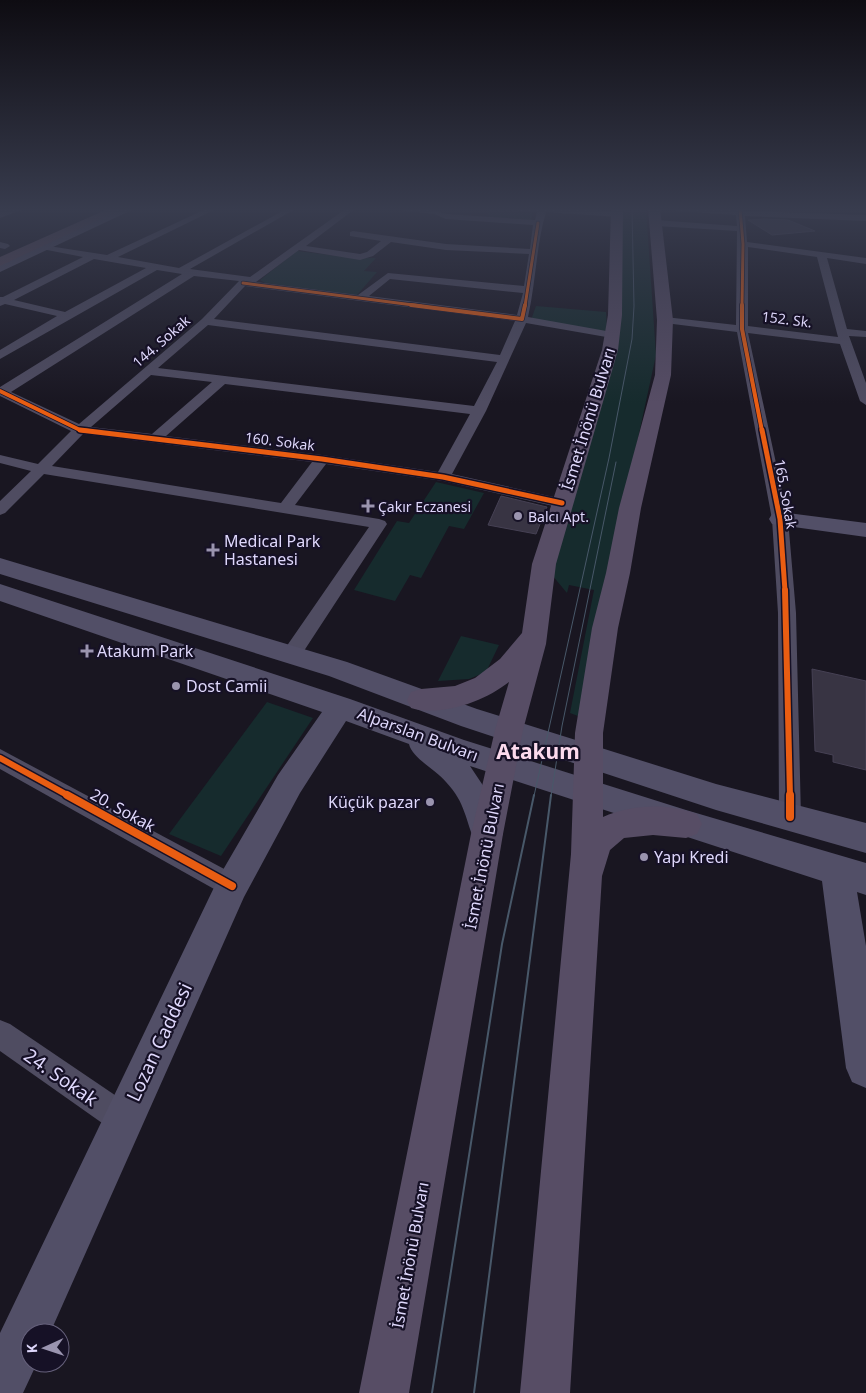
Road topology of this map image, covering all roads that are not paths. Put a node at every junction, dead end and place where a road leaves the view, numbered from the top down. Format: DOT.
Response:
graph roads {
  1 [pos="58,273"];
  2 [pos="144,273"];
  3 [pos="191,273"];
  4 [pos="199,273"];
  5 [pos="260,273"];
  6 [pos="531,273"];
  7 [pos="616,273"];
  8 [pos="659,273"];
  9 [pos="741,273"];
  10 [pos="826,273"];
  11 [pos="248,281"];
  12 [pos="529,290"];
  13 [pos="360,298"];
  14 [pos="1,301"];
  15 [pos="66,315"];
  16 [pos="522,319"];
  17 [pos="665,320"];
  18 [pos="206,321"];
  19 [pos="742,328"];
  20 [pos="866,334"];
  21 [pos="612,336"];
  22 [pos="844,336"];
  23 [pos="0,355"];
  24 [pos="505,359"];
  25 [pos="149,371"];
  26 [pos="222,380"];
  27 [pos="1,391"];
  28 [pos="866,401"];
  29 [pos="479,411"];
  30 [pos="80,430"];
  31 [pos="156,438"];
  32 [pos="0,459"];
  33 [pos="322,459"];
  34 [pos="42,469"];
  35 [pos="442,477"];
  36 [pos="562,504"];
  37 [pos="284,508"];
  38 [pos="0,510"];
  39 [pos="780,520"];
  40 [pos="866,530"];
  41 [pos="0,566"];
  42 [pos="0,592"];
  43 [pos="535,632"];
  44 [pos="291,655"];
  45 [pos="421,700"];
  46 [pos="340,706"];
  47 [pos="395,726"];
  48 [pos="509,730"];
  49 [pos="590,756"];
  50 [pos="0,758"];
  51 [pos="502,764"];
  52 [pos="587,791"];
  53 [pos="790,817"];
  54 [pos="686,824"];
  55 [pos="487,834"];
  56 [pos="866,838"];
  57 [pos="852,874"];
  58 [pos="232,886"];
  59 [pos="584,886"];
  60 [pos="0,1034"];
  61 [pos="866,1068"];
  62 [pos="123,1119"];
  63 [pos="0,1388"];
  64 [pos="384,1393"];
  65 [pos="545,1393"];
  1 -- 14 [label="street"];
  2 -- 15 [label="street"];
  3 -- 27 [label="street"];
  4 -- 11 [label="street"];
  5 -- 11 [label="street, 144. Sokak"];
  6 -- 12 [label="street"];
  7 -- 21 [label="main road, İsmet İnönü Bulvarı"];
  8 -- 17 [label="main road"];
  9 -- 19 [label="street, 165. Sokak"];
  10 -- 22 [label="street"];
  11 -- 13 [label="street"];
  11 -- 18 [label="street, 144. Sokak"];
  12 -- 13 [label="street"];
  12 -- 16 [label="street"];
  13 -- 16 [label="street"];
  14 -- 15 [label="street"];
  15 -- 23 [label="street"];
  16 -- 21 [label="street"];
  16 -- 24 [label="street"];
  17 -- 19 [label="street, 152. Sk."];
  17 -- 49 [label="main road"];
  18 -- 24 [label="street"];
  18 -- 25 [label="street, 144. Sokak"];
  19 -- 22 [label="street, 152. Sk."];
  19 -- 39 [label="street, 165. Sokak"];
  20 -- 22 [label="street, 152. Sk."];
  21 -- 36 [label="main road, İsmet İnönü Bulvarı"];
  22 -- 28 [label="street"];
  24 -- 29 [label="street"];
  25 -- 26 [label="street"];
  25 -- 30 [label="street, 144. Sokak"];
  26 -- 29 [label="street"];
  26 -- 31 [label="street"];
  27 -- 30 [label="street, 160. Sokak"];
  29 -- 35 [label="street"];
  30 -- 31 [label="street, 160. Sokak"];
  30 -- 34 [label="street, 144. Sokak"];
  31 -- 33 [label="street, 160. Sokak"];
  32 -- 34 [label="street"];
  33 -- 35 [label="street, 160. Sokak"];
  33 -- 37 [label="street"];
  34 -- 37 [label="street"];
  34 -- 38 [label="street, 144. Sokak"];
  35 -- 36 [label="street, 160. Sokak"];
  36 -- 43 [label="main road, İsmet İnönü Bulvarı"];
  37 -- 44 [label="street"];
  39 -- 40 [label="main road"];
  39 -- 53 [label="street, 165. Sokak"];
  41 -- 44 [label="main road, Alparslan Bulvarı"];
  42 -- 46 [label="main road, Alparslan Bulvarı"];
  43 -- 45 [label="main road"];
  43 -- 48 [label="main road, İsmet İnönü Bulvarı"];
  44 -- 45 [label="main road, Alparslan Bulvarı"];
  45 -- 48 [label="main road, Alparslan Bulvarı"];
  46 -- 47 [label="main road, Alparslan Bulvarı"];
  46 -- 58 [label="main road, Lozan Caddesi"];
  47 -- 51 [label="main road, Alparslan Bulvarı"];
  47 -- 55 [label="main road"];
  48 -- 49 [label="main road, Alparslan Bulvarı"];
  48 -- 51 [label="main road, İsmet İnönü Bulvarı"];
  49 -- 52 [label="main road"];
  49 -- 53 [label="main road, Alparslan Bulvarı"];
  50 -- 58 [label="street, 20. Sokak"];
  51 -- 52 [label="main road, Alparslan Bulvarı"];
  51 -- 55 [label="main road, İsmet İnönü Bulvarı"];
  52 -- 54 [label="main road, Alparslan Bulvarı"];
  52 -- 59 [label="main road"];
  53 -- 56 [label="main road, Alparslan Bulvarı"];
  54 -- 57 [label="main road, Alparslan Bulvarı"];
  54 -- 59 [label="main road"];
  55 -- 64 [label="main road, İsmet İnönü Bulvarı"];
  57 -- 61 [label="main road"];
  58 -- 62 [label="main road, Lozan Caddesi"];
  59 -- 65 [label="main road"];
  60 -- 62 [label="street, 24. Sokak"];
  62 -- 63 [label="main road, Lozan Caddesi"];
}
